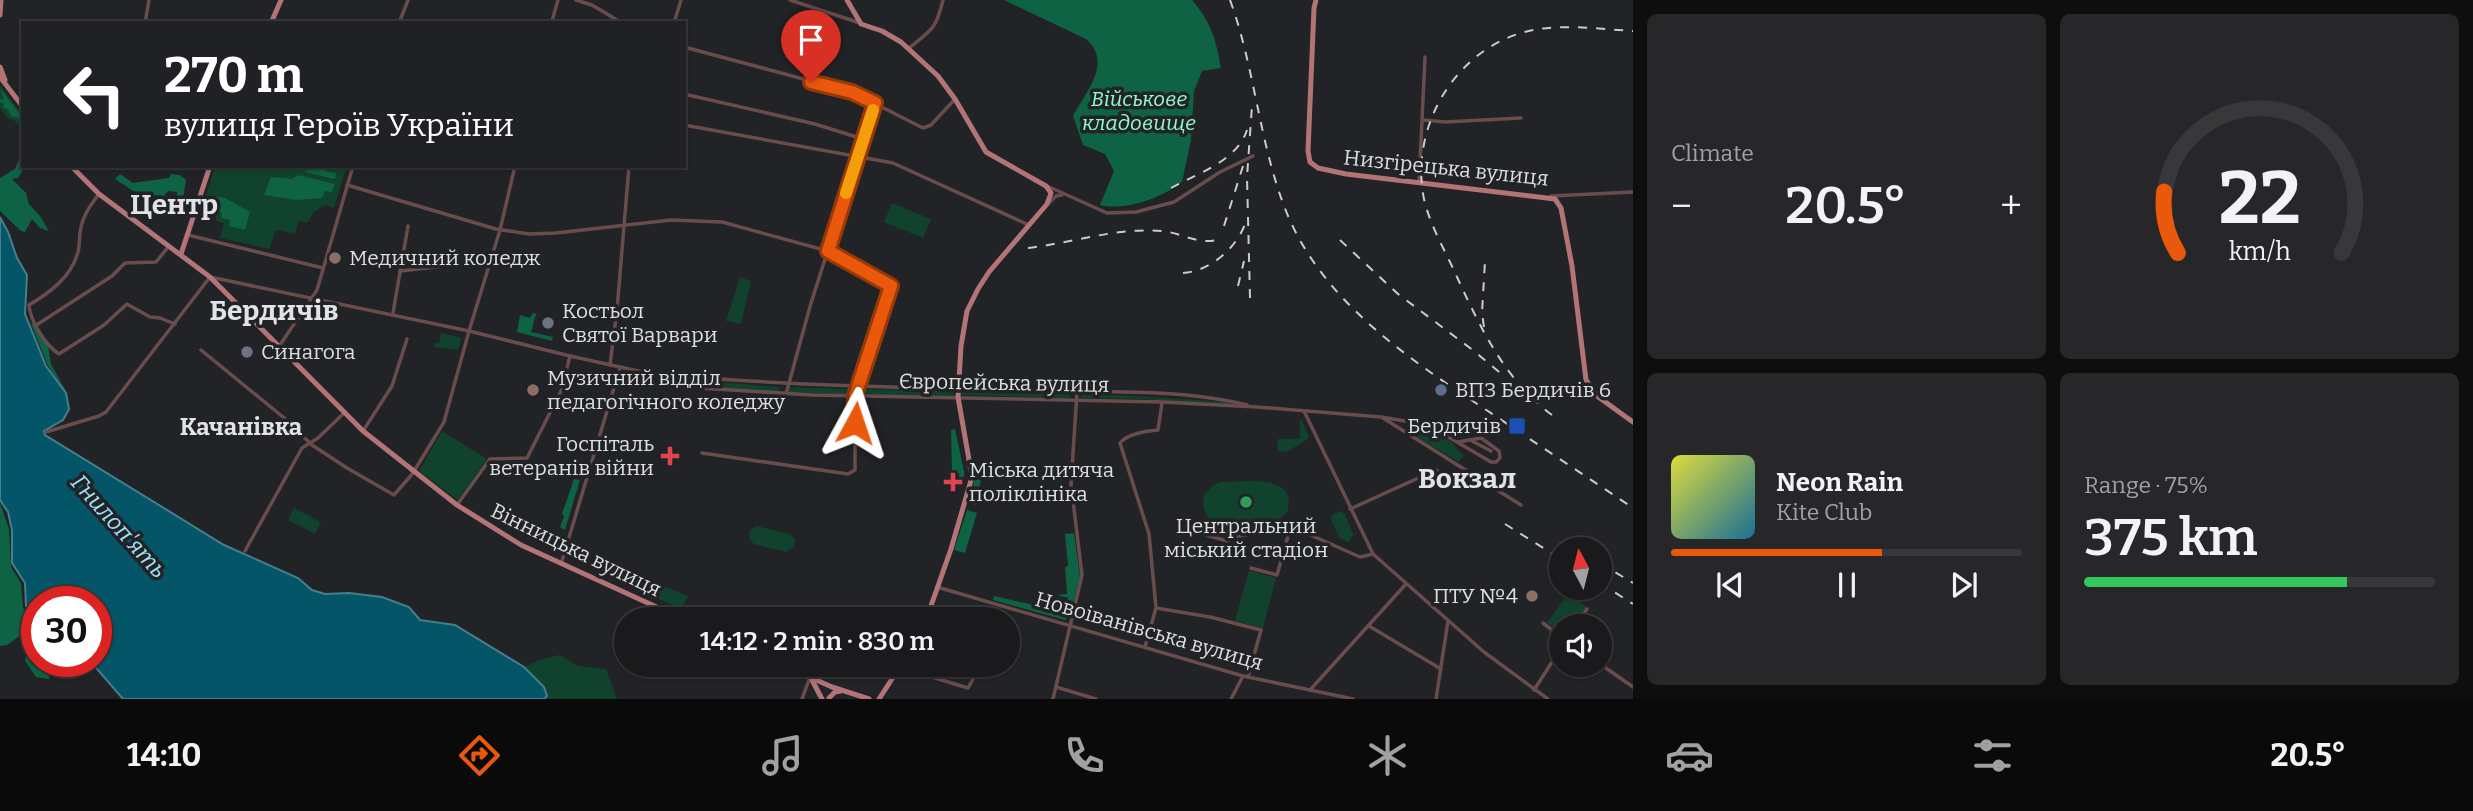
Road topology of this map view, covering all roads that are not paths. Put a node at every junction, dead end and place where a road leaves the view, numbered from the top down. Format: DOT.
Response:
graph roads {
  1 [pos="1,0"];
  2 [pos="149,0"];
  3 [pos="281,0"];
  4 [pos="408,0"];
  5 [pos="558,0"];
  6 [pos="576,0"];
  7 [pos="681,0"];
  8 [pos="790,0"];
  9 [pos="847,0"];
  10 [pos="943,0"];
  11 [pos="1310,0"];
  12 [pos="1316,0"];
  13 [pos="1314,8"];
  14 [pos="0,15"];
  15 [pos="145,21"];
  16 [pos="272,21"];
  17 [pos="401,21"];
  18 [pos="552,21"];
  19 [pos="619,21"];
  20 [pos="675,21"];
  21 [pos="862,24"];
  22 [pos="686,48"];
  23 [pos="909,48"];
  24 [pos="1425,57"];
  25 [pos="0,67"];
  26 [pos="0,77"];
  27 [pos="6,83"];
  28 [pos="686,94"];
  29 [pos="955,99"];
  30 [pos="875,103"];
  31 [pos="21,104"];
  32 [pos="1521,118"];
  33 [pos="1423,120"];
  34 [pos="686,125"];
  35 [pos="863,139"];
  36 [pos="858,155"];
  37 [pos="1253,156"];
  38 [pos="73,168"];
  39 [pos="209,168"];
  40 [pos="352,168"];
  41 [pos="515,168"];
  42 [pos="629,168"];
  43 [pos="1419,183"];
  44 [pos="347,185"];
  45 [pos="1046,186"];
  46 [pos="1633,192"];
  47 [pos="99,194"];
  48 [pos="1066,195"];
  49 [pos="1566,195"];
  50 [pos="1548,197"];
  51 [pos="1047,204"];
  52 [pos="1561,208"];
  53 [pos="625,223"];
  54 [pos="1030,225"];
  55 [pos="408,226"];
  56 [pos="500,230"];
  57 [pos="188,235"];
  58 [pos="169,246"];
  59 [pos="828,251"];
  60 [pos="181,254"];
  61 [pos="491,261"];
  62 [pos="323,268"];
  63 [pos="400,271"];
  64 [pos="210,277"];
  65 [pos="313,298"];
  66 [pos="393,314"];
  67 [pos="175,324"];
  68 [pos="37,325"];
  69 [pos="469,331"];
  70 [pos="407,339"];
  71 [pos="280,345"];
  72 [pos="201,350"];
  73 [pos="570,356"];
  74 [pos="610,365"];
  75 [pos="620,367"];
  76 [pos="670,377"];
  77 [pos="789,384"];
  78 [pos="859,387"];
  79 [pos="958,388"];
  80 [pos="1077,392"];
  81 [pos="786,394"];
  82 [pos="855,396"];
  83 [pos="958,397"];
  84 [pos="1076,400"];
  85 [pos="1162,402"];
  86 [pos="1257,407"];
  87 [pos="1304,411"];
  88 [pos="345,412"];
  89 [pos="1381,417"];
  90 [pos="1633,422"];
  91 [pos="363,431"];
  92 [pos="46,432"];
  93 [pos="1467,440"];
  94 [pos="1458,442"];
  95 [pos="310,443"];
  96 [pos="1494,447"];
  97 [pos="1491,451"];
  98 [pos="702,453"];
  99 [pos="1486,459"];
  100 [pos="413,473"];
  101 [pos="1453,482"];
  102 [pos="457,505"];
  103 [pos="1521,505"];
  104 [pos="1350,509"];
  105 [pos="1290,529"];
  106 [pos="1206,535"];
  107 [pos="245,551"];
  108 [pos="1373,554"];
  109 [pos="561,564"];
  110 [pos="1251,568"];
  111 [pos="1406,584"];
  112 [pos="937,587"];
  113 [pos="656,607"];
  114 [pos="931,607"];
  115 [pos="1156,608"];
  116 [pos="1587,609"];
  117 [pos="1583,614"];
  118 [pos="1448,621"];
  119 [pos="1543,623"];
  120 [pos="1071,625"];
  121 [pos="1369,625"];
  122 [pos="1549,628"];
  123 [pos="1145,648"];
  124 [pos="1549,667"];
  125 [pos="1441,669"];
  126 [pos="1612,672"];
  127 [pos="1245,676"];
  128 [pos="807,677"];
  129 [pos="808,677"];
  130 [pos="809,677"];
  131 [pos="893,677"];
  132 [pos="934,677"];
  133 [pos="974,677"];
  134 [pos="830,686"];
  135 [pos="1056,687"];
  136 [pos="1633,687"];
  137 [pos="1310,690"];
  138 [pos="1534,690"];
  139 [pos="843,691"];
  140 [pos="1540,694"];
  141 [pos="822,698"];
  142 [pos="829,698"];
  143 [pos="802,699"];
  144 [pos="869,699"];
  145 [pos="879,699"];
  146 [pos="1053,699"];
  147 [pos="1096,699"];
  148 [pos="1231,699"];
  149 [pos="1353,699"];
  150 [pos="1436,699"];
  151 [pos="1536,699"];
  152 [pos="1548,699"];
  1 -- 14 [label="main road"];
  2 -- 15 [label="street"];
  3 -- 16 [label="main road"];
  4 -- 17 [label="street"];
  5 -- 18 [label="street"];
  6 -- 19 [label="street"];
  7 -- 20 [label="street"];
  8 -- 21 [label="street"];
  9 -- 21 [label="main road"];
  10 -- 23 [label="street"];
  11 -- 13 [label="street"];
  12 -- 13 [label="main road"];
  13 -- 43 [label="main road, Низгірецька вулиця"];
  21 -- 23 [label="main road"];
  22 -- 30 [label="street"];
  23 -- 29 [label="main road"];
  24 -- 33 [label="street"];
  25 -- 27 [label="main road"];
  26 -- 27 [label="main road"];
  27 -- 31 [label="main road"];
  28 -- 35 [label="street"];
  29 -- 30 [label="street"];
  29 -- 45 [label="main road"];
  30 -- 35 [label="street"];
  32 -- 33 [label="street"];
  33 -- 43 [label="street"];
  34 -- 36 [label="street"];
  35 -- 36 [label="street"];
  36 -- 54 [label="street"];
  36 -- 59 [label="street"];
  37 -- 48 [label="street"];
  38 -- 47 [label="main road, Вінницька вулиця"];
  39 -- 57 [label="main road"];
  40 -- 44 [label="street"];
  41 -- 56 [label="street"];
  42 -- 53 [label="street"];
  43 -- 50 [label="main road, Низгірецька вулиця"];
  44 -- 56 [label="street"];
  44 -- 62 [label="street"];
  45 -- 48 [label="street"];
  45 -- 51 [label="main road"];
  46 -- 49 [label="street, Низгірецька вулиця"];
  47 -- 58 [label="main road, Вінницька вулиця"];
  47 -- 68 [label="street"];
  48 -- 51 [label="street"];
  49 -- 50 [label="street, Низгірецька вулиця"];
  49 -- 52 [label="street"];
  50 -- 52 [label="main road"];
  51 -- 54 [label="main road"];
  52 -- 90 [label="main road"];
  53 -- 56 [label="street"];
  53 -- 59 [label="street"];
  53 -- 74 [label="street"];
  54 -- 79 [label="main road"];
  55 -- 63 [label="street"];
  56 -- 61 [label="street"];
  57 -- 60 [label="main road"];
  57 -- 62 [label="street"];
  58 -- 60 [label="main road, Вінницька вулиця"];
  58 -- 68 [label="street"];
  59 -- 77 [label="street"];
  59 -- 78 [label="street"];
  60 -- 64 [label="main road, Вінницька вулиця"];
  61 -- 63 [label="street"];
  61 -- 69 [label="street"];
  62 -- 65 [label="street"];
  63 -- 66 [label="street"];
  64 -- 65 [label="street, Європейська вулиця"];
  64 -- 67 [label="street"];
  64 -- 71 [label="main road, Вінницька вулиця"];
  65 -- 66 [label="street, Європейська вулиця"];
  65 -- 71 [label="street"];
  66 -- 69 [label="street, Європейська вулиця"];
  67 -- 68 [label="street"];
  67 -- 92 [label="street"];
  69 -- 73 [label="street, Європейська вулиця"];
  69 -- 100 [label="street"];
  70 -- 91 [label="street"];
  71 -- 88 [label="main road, Вінницька вулиця"];
  72 -- 95 [label="street"];
  73 -- 74 [label="street, Європейська вулиця"];
  73 -- 102 [label="street"];
  74 -- 75 [label="street, Європейська вулиця"];
  75 -- 76 [label="street, Європейська вулиця"];
  75 -- 109 [label="street"];
  76 -- 77 [label="street, Європейська вулиця"];
  76 -- 81 [label="street, Європейська вулиця"];
  77 -- 78 [label="street, Європейська вулиця"];
  77 -- 81 [label="street"];
  78 -- 79 [label="street, Європейська вулиця"];
  78 -- 82 [label="street"];
  79 -- 80 [label="street, Європейська вулиця"];
  79 -- 83 [label="main road"];
  80 -- 84 [label="street"];
  80 -- 86 [label="street, Європейська вулиця"];
  81 -- 82 [label="street, Європейська вулиця"];
  82 -- 83 [label="street, Європейська вулиця"];
  82 -- 98 [label="street"];
  83 -- 84 [label="street, Європейська вулиця"];
  83 -- 112 [label="main road"];
  84 -- 85 [label="street, Європейська вулиця"];
  84 -- 120 [label="street"];
  85 -- 86 [label="street, Європейська вулиця"];
  85 -- 115 [label="street"];
  86 -- 87 [label="street, Європейська вулиця"];
  87 -- 89 [label="street, Європейська вулиця"];
  87 -- 104 [label="street"];
  88 -- 91 [label="main road, Вінницька вулиця"];
  88 -- 95 [label="street"];
  89 -- 94 [label="street, Європейська вулиця"];
  89 -- 103 [label="street"];
  91 -- 100 [label="main road, Вінницька вулиця"];
  93 -- 94 [label="street"];
  93 -- 96 [label="street"];
  93 -- 97 [label="street"];
  94 -- 99 [label="street, Європейська вулиця"];
  95 -- 100 [label="street"];
  95 -- 107 [label="street"];
  96 -- 97 [label="street"];
  96 -- 99 [label="street"];
  97 -- 99 [label="street"];
  100 -- 102 [label="main road, Вінницька вулиця"];
  101 -- 104 [label="street"];
  102 -- 109 [label="main road, Вінницька вулиця"];
  104 -- 108 [label="street"];
  105 -- 106 [label="street"];
  105 -- 108 [label="street"];
  105 -- 110 [label="street"];
  108 -- 111 [label="street"];
  109 -- 113 [label="main road, Вінницька вулиця"];
  111 -- 118 [label="street"];
  111 -- 121 [label="street"];
  112 -- 114 [label="main road"];
  112 -- 120 [label="street, Новоіванівська вулиця"];
  115 -- 123 [label="street"];
  115 -- 127 [label="street"];
  116 -- 117 [label="street"];
  118 -- 125 [label="street"];
  118 -- 138 [label="street"];
  119 -- 122 [label="street"];
  120 -- 123 [label="street, Новоіванівська вулиця"];
  120 -- 135 [label="street"];
  121 -- 125 [label="street"];
  121 -- 137 [label="street"];
  123 -- 127 [label="street, Новоіванівська вулиця"];
  124 -- 138 [label="street"];
  125 -- 150 [label="street"];
  126 -- 136 [label="street"];
  127 -- 137 [label="street, Новоіванівська вулиця"];
  127 -- 148 [label="street"];
  128 -- 143 [label="street"];
  129 -- 141 [label="main road"];
  130 -- 134 [label="main road"];
  131 -- 145 [label="main road"];
  132 -- 133 [label="street"];
  134 -- 139 [label="main road"];
  134 -- 141 [label="main road"];
  134 -- 142 [label="main road"];
  135 -- 146 [label="street"];
  135 -- 147 [label="street"];
  137 -- 149 [label="street, Новоіванівська вулиця"];
  138 -- 140 [label="street"];
  139 -- 142 [label="main road"];
  139 -- 144 [label="main road"];
  140 -- 151 [label="street"];
  140 -- 152 [label="street"];
}
